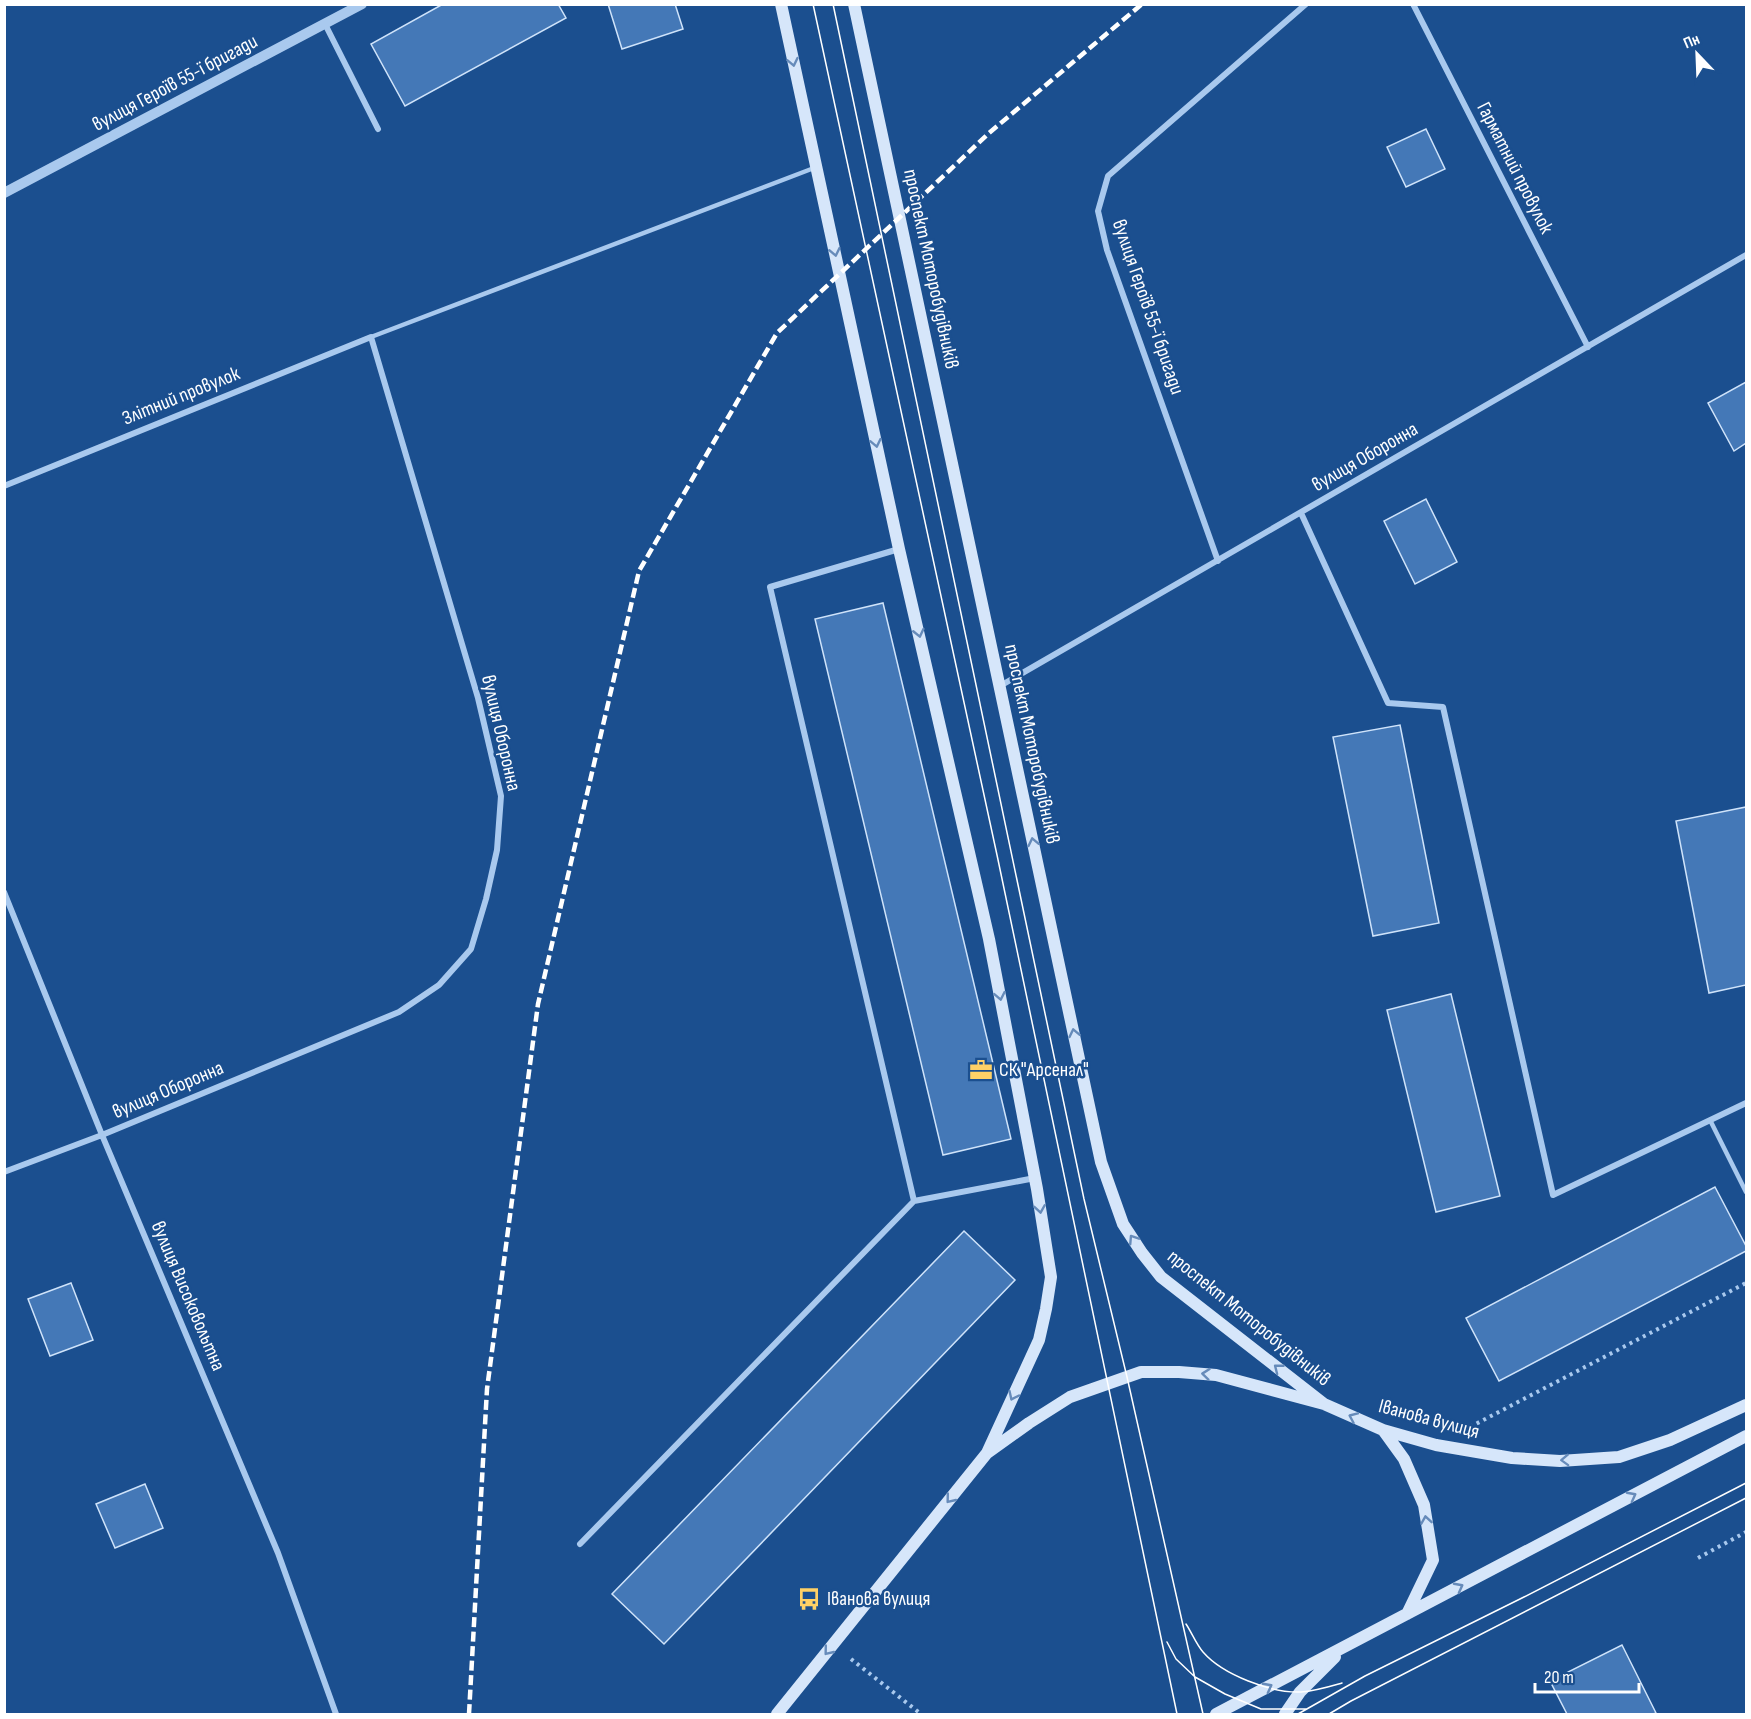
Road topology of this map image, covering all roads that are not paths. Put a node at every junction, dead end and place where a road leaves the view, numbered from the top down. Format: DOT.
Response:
graph roads {
  1 [pos="362,4"];
  2 [pos="781,4"];
  3 [pos="854,4"];
  4 [pos="1306,4"];
  5 [pos="1413,4"];
  6 [pos="325,24"];
  7 [pos="378,129"];
  8 [pos="817,167"];
  9 [pos="4,193"];
  10 [pos="1746,255"];
  11 [pos="371,337"];
  12 [pos="1588,347"];
  13 [pos="4,486"];
  14 [pos="1301,513"];
  15 [pos="899,549"];
  16 [pos="1218,561"];
  17 [pos="1000,686"];
  18 [pos="4,892"];
  19 [pos="1746,1102"];
  20 [pos="1710,1120"];
  21 [pos="102,1135"];
  22 [pos="4,1172"];
  23 [pos="1035,1178"];
  24 [pos="1746,1192"];
  25 [pos="914,1201"];
  26 [pos="1324,1404"];
  27 [pos="1746,1405"];
  28 [pos="1383,1430"];
  29 [pos="1746,1436"];
  30 [pos="987,1453"];
  31 [pos="580,1544"];
  32 [pos="1407,1614"];
  33 [pos="1346,1646"];
  34 [pos="336,1714"];
  35 [pos="777,1714"];
  36 [pos="1216,1714"];
  37 [pos="1285,1714"];
  1 -- 6 [label="street, вулиця Героїв 55-ї бригади"];
  2 -- 8 [label="main road, one-way"];
  3 -- 17 [label="main road, проспект Моторобудівників"];
  4 -- 16 [label="street, вулиця Героїв 55-ї бригади"];
  5 -- 12 [label="street, Гарматний провулок"];
  6 -- 7 [label="street"];
  6 -- 9 [label="street, вулиця Героїв 55-ї бригади"];
  8 -- 11 [label="lane"];
  8 -- 15 [label="main road, one-way"];
  10 -- 12 [label="street, вулиця Оборонна"];
  11 -- 13 [label="street, Злітний провулок"];
  11 -- 21 [label="street, вулиця Оборонна"];
  12 -- 14 [label="street, вулиця Оборонна"];
  14 -- 16 [label="street, вулиця Оборонна"];
  14 -- 20 [label="street"];
  15 -- 23 [label="main road, one-way"];
  15 -- 25 [label="street"];
  16 -- 17 [label="street, вулиця Оборонна"];
  26 -- 17 [label="main road, проспект Моторобудівників, one-way"];
  18 -- 21 [label="street, вулиця Високовольтна"];
  19 -- 20 [label="street"];
  20 -- 24 [label="lane"];
  21 -- 22 [label="street, вулиця Оборонна"];
  21 -- 34 [label="street, вулиця Високовольтна"];
  23 -- 25 [label="street"];
  23 -- 30 [label="main road, one-way"];
  25 -- 31 [label="street"];
  28 -- 26 [label="main road, Іванова вулиця, one-way"];
  26 -- 30 [label="main road, Іванова вулиця, one-way"];
  27 -- 28 [label="main road, Іванова вулиця, one-way"];
  32 -- 28 [label="main road, one-way"];
  32 -- 29 [label="main road, one-way"];
  30 -- 35 [label="main road, Іванова вулиця, one-way"];
  32 -- 33 [label="main road"];
  36 -- 33 [label="main road, one-way"];
  33 -- 37 [label="main road"];
}
